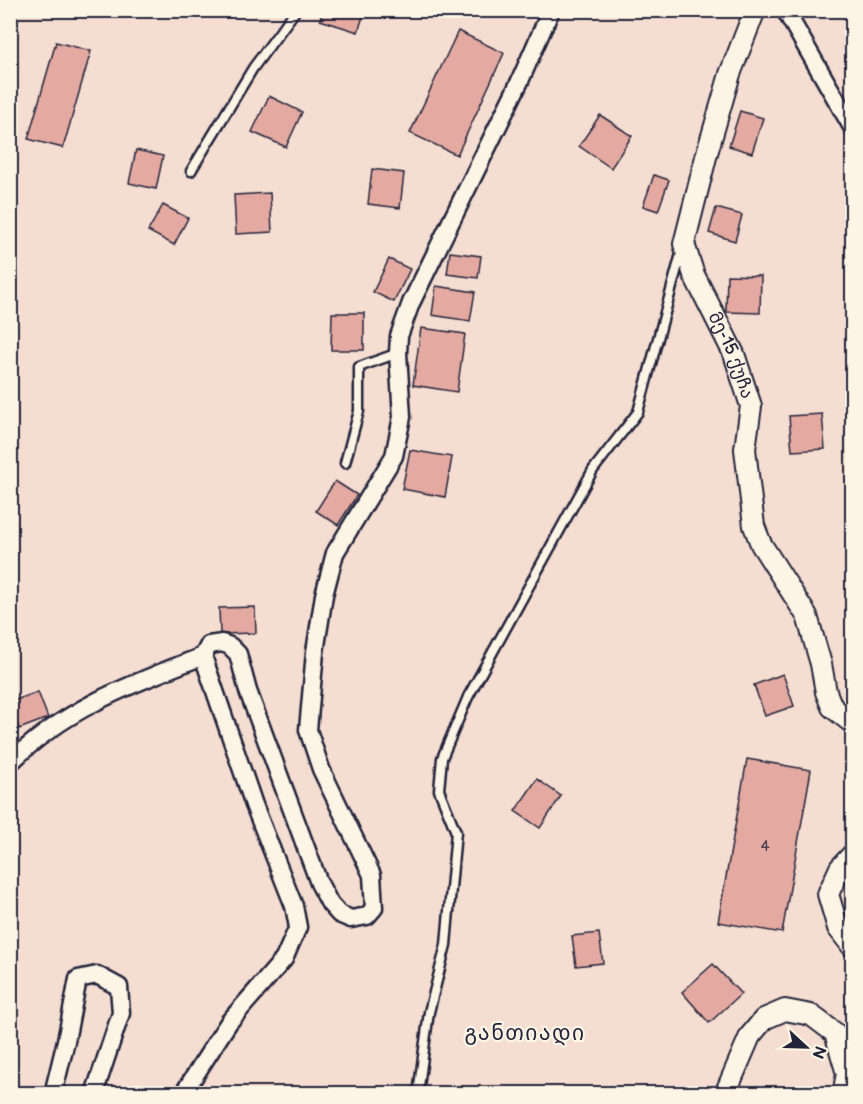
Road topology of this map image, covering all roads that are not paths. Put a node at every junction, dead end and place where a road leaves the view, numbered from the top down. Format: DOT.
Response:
graph roads {
  1 [pos="296,10"];
  2 [pos="551,10"];
  3 [pos="754,10"];
  4 [pos="785,10"];
  5 [pos="852,127"];
  6 [pos="191,171"];
  7 [pos="684,244"];
  8 [pos="398,353"];
  9 [pos="345,463"];
  10 [pos="203,656"];
  11 [pos="852,723"];
  12 [pos="10,763"];
  13 [pos="852,855"];
  14 [pos="852,946"];
  15 [pos="53,1094"];
  16 [pos="94,1094"];
  17 [pos="183,1094"];
  18 [pos="418,1094"];
  19 [pos="725,1094"];
  20 [pos="843,1094"];
  1 -- 6 [label="lane"];
  2 -- 8 [label="street"];
  3 -- 7 [label="street"];
  4 -- 5 [label="street"];
  7 -- 11 [label="street, მე-15 ქუჩა"];
  7 -- 18 [label="lane"];
  8 -- 9 [label="lane"];
  8 -- 10 [label="street"];
  10 -- 12 [label="street"];
  10 -- 17 [label="street"];
  13 -- 14 [label="street"];
  15 -- 16 [label="street"];
  19 -- 20 [label="street"];
}
